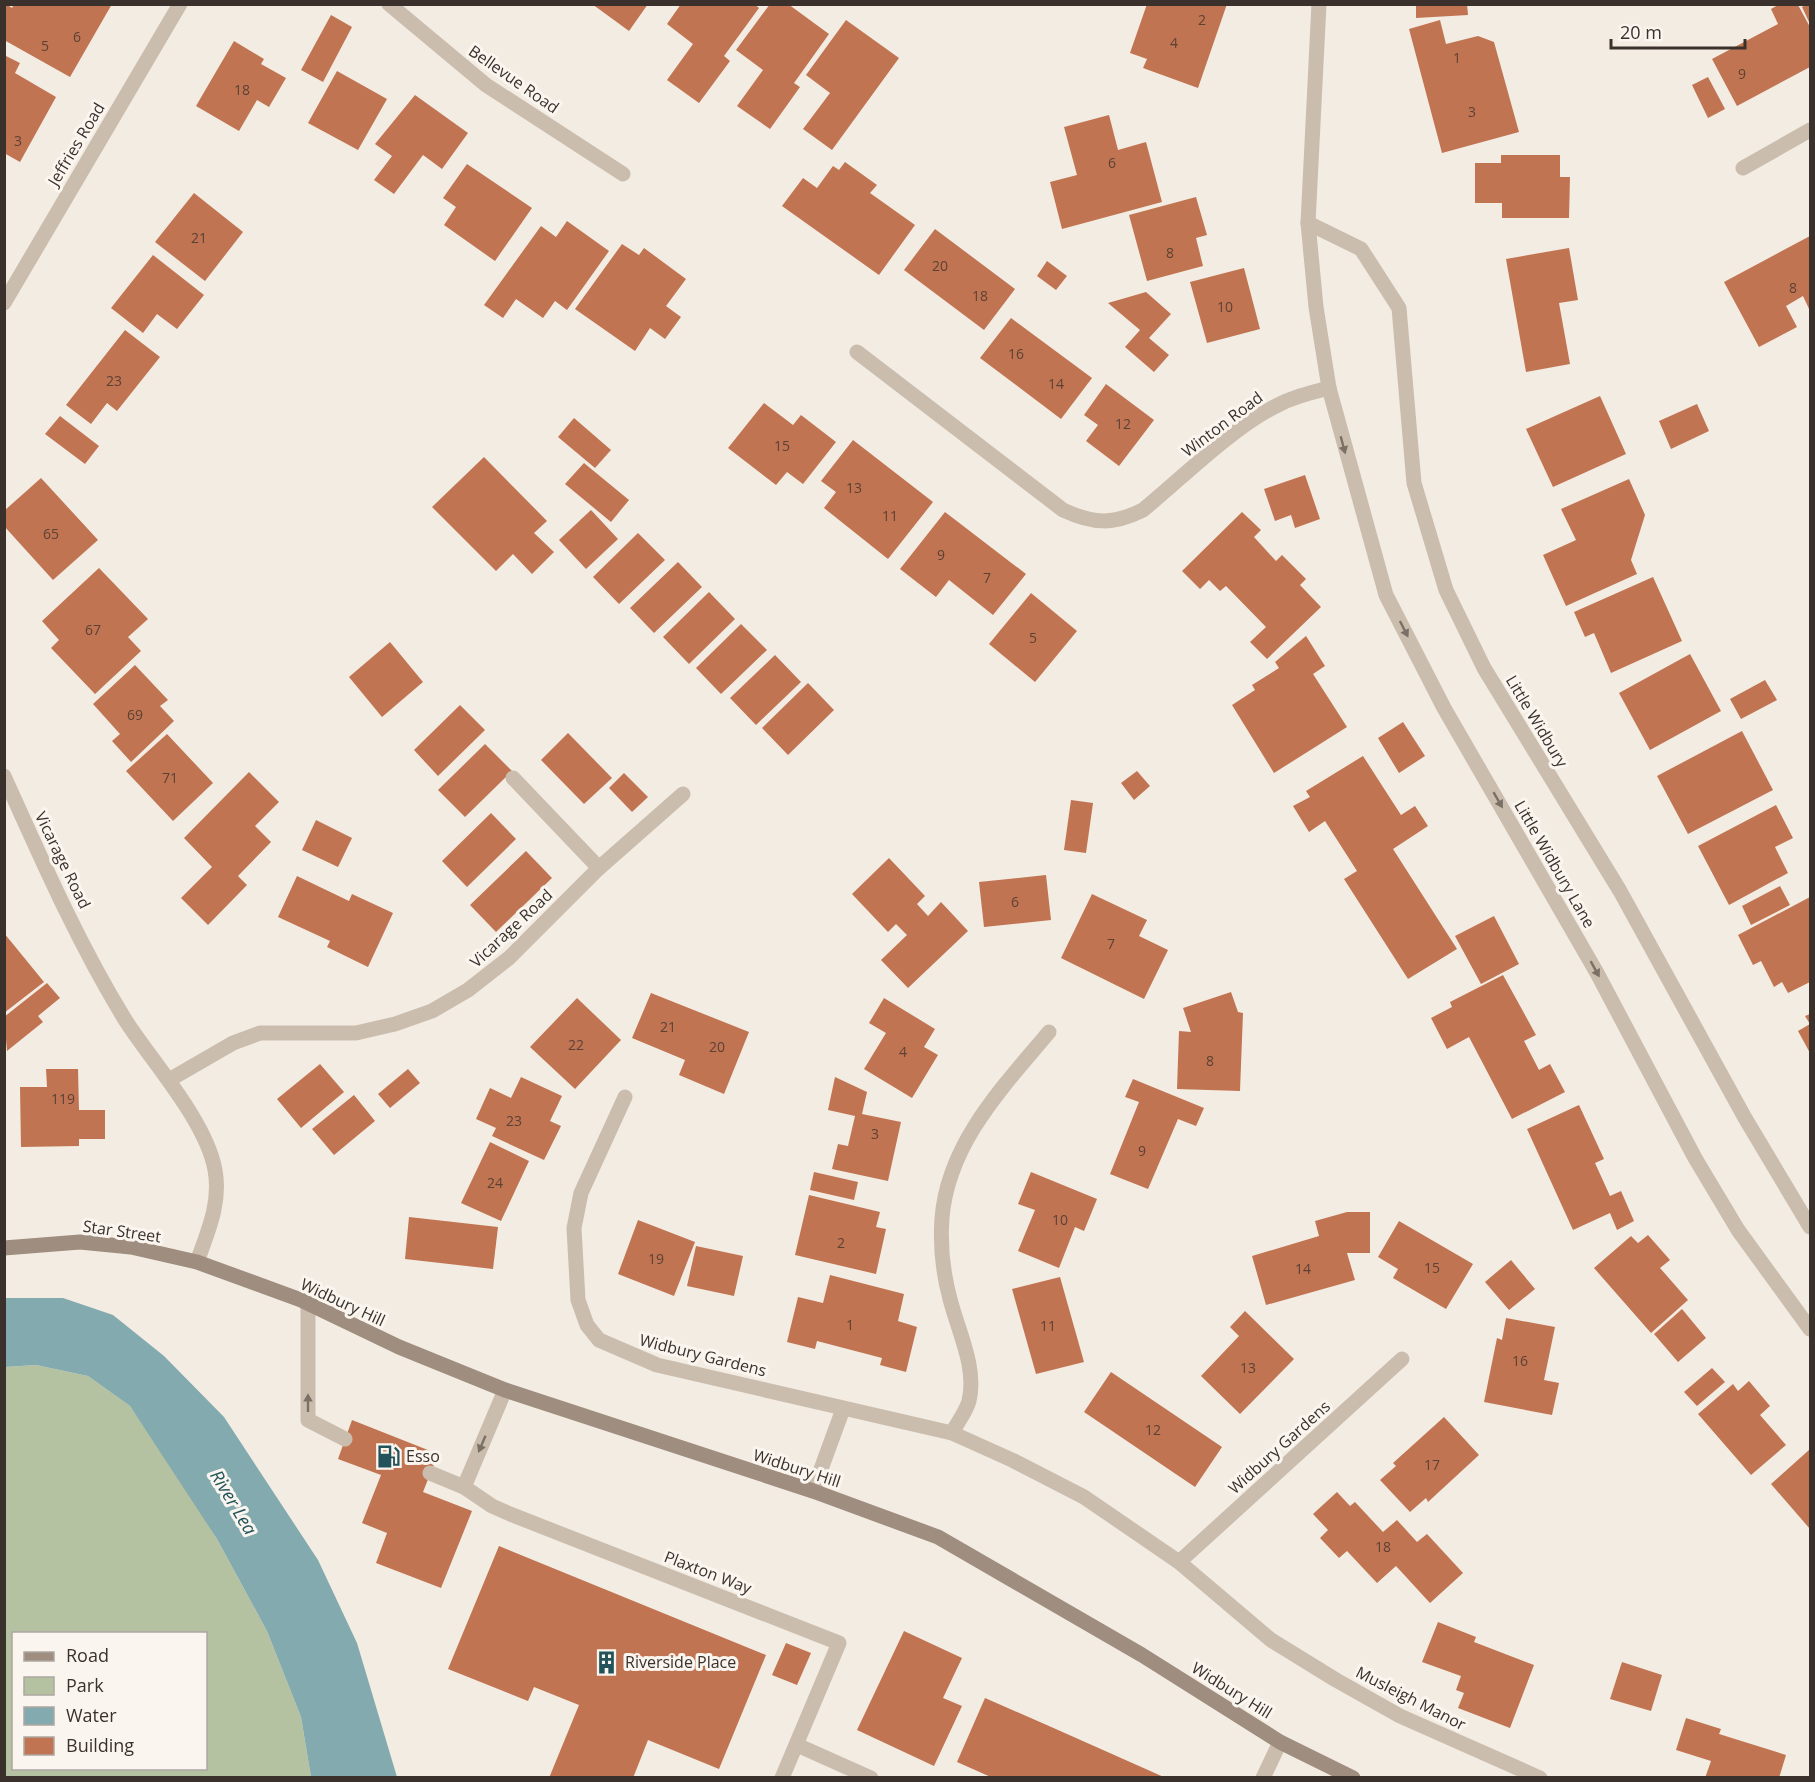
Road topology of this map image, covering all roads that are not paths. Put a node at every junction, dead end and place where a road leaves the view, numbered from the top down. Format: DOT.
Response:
graph roads {
  1 [pos="180,4"];
  2 [pos="389,4"];
  3 [pos="1319,4"];
  4 [pos="1810,130"];
  5 [pos="1743,168"];
  6 [pos="623,174"];
  7 [pos="1308,223"];
  8 [pos="4,303"];
  9 [pos="857,352"];
  10 [pos="1329,388"];
  11 [pos="4,776"];
  12 [pos="513,778"];
  13 [pos="683,794"];
  14 [pos="599,868"];
  15 [pos="1049,1032"];
  16 [pos="169,1080"];
  17 [pos="625,1097"];
  18 [pos="1810,1227"];
  19 [pos="4,1248"];
  20 [pos="197,1262"];
  21 [pos="308,1305"];
  22 [pos="1810,1329"];
  23 [pos="1402,1359"];
  24 [pos="505,1390"];
  25 [pos="843,1408"];
  26 [pos="952,1433"];
  27 [pos="345,1439"];
  28 [pos="430,1473"];
  29 [pos="464,1487"];
  30 [pos="813,1491"];
  31 [pos="1179,1562"];
  32 [pos="1271,1640"];
  33 [pos="1280,1742"];
  34 [pos="797,1745"];
  35 [pos="782,1778"];
  36 [pos="871,1778"];
  37 [pos="1263,1778"];
  38 [pos="1353,1778"];
  39 [pos="1540,1778"];
  1 -- 8 [label="street, Jeffries Road"];
  2 -- 6 [label="street, Bellevue Road"];
  3 -- 7 [label="street"];
  4 -- 5 [label="street"];
  7 -- 10 [label="street"];
  7 -- 18 [label="street, Little Widbury"];
  9 -- 10 [label="street, Winton Road"];
  10 -- 22 [label="street, Little Widbury Lane, one-way"];
  11 -- 16 [label="street, Vicarage Road"];
  12 -- 14 [label="street"];
  13 -- 14 [label="street, Vicarage Road"];
  14 -- 16 [label="street, Vicarage Road"];
  15 -- 26 [label="street"];
  16 -- 20 [label="street, Vicarage Road"];
  17 -- 25 [label="street, Widbury Gardens"];
  19 -- 20 [label="main road, Star Street"];
  20 -- 21 [label="main road, Widbury Hill"];
  21 -- 24 [label="main road, Widbury Hill"];
  27 -- 21 [label="street, one-way"];
  23 -- 31 [label="street, Widbury Gardens"];
  24 -- 29 [label="street, one-way"];
  24 -- 30 [label="main road, Widbury Hill"];
  25 -- 26 [label="street, Widbury Gardens"];
  25 -- 30 [label="street"];
  26 -- 31 [label="street, Widbury Gardens"];
  28 -- 29 [label="street"];
  29 -- 34 [label="street, Plaxton Way"];
  30 -- 33 [label="main road, Widbury Hill"];
  31 -- 32 [label="street, Widbury Gardens"];
  32 -- 39 [label="street, Musleigh Manor"];
  33 -- 37 [label="street"];
  33 -- 38 [label="main road, Widbury Hill"];
  34 -- 35 [label="street, Plaxton Way"];
  34 -- 36 [label="street"];
}
